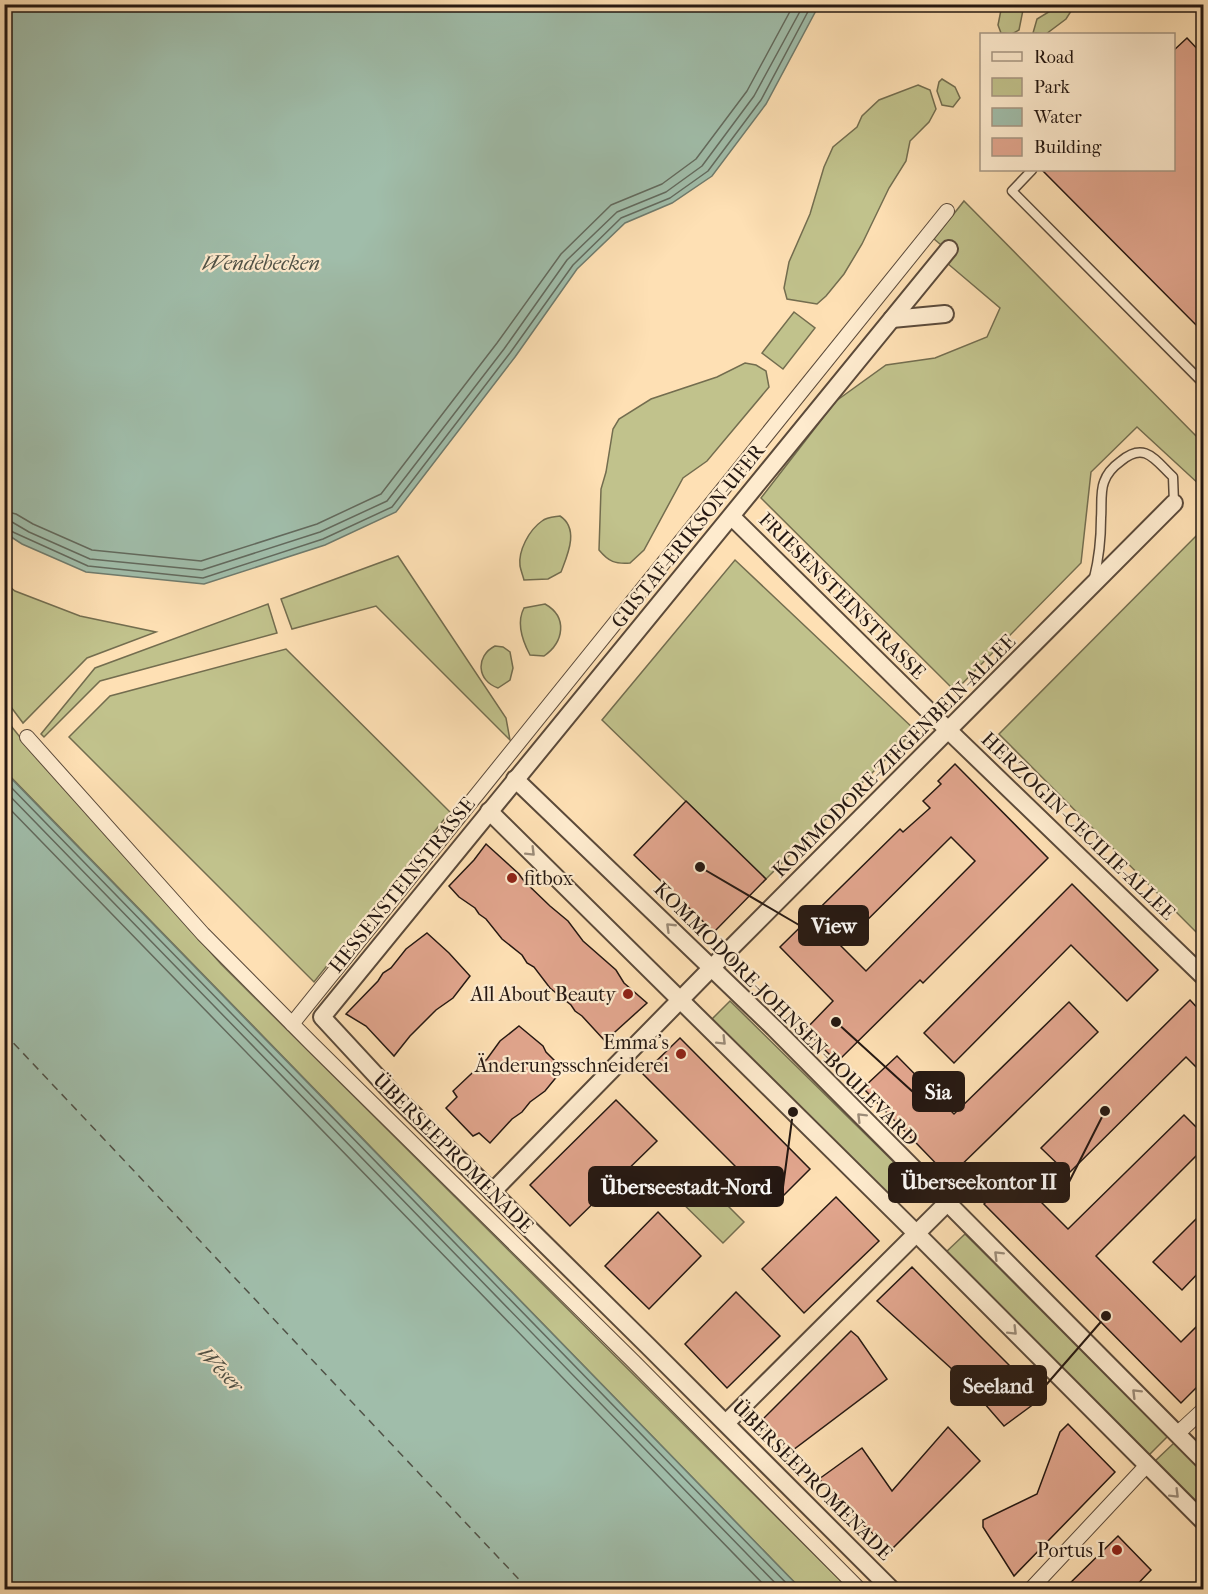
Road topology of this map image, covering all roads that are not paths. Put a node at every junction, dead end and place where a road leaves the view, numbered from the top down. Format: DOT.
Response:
graph roads {
  1 [pos="1031,171"];
  2 [pos="947,211"];
  3 [pos="949,249"];
  4 [pos="945,314"];
  5 [pos="892,320"];
  6 [pos="1203,384"];
  7 [pos="1173,503"];
  8 [pos="732,517"];
  9 [pos="1092,586"];
  10 [pos="949,731"];
  11 [pos="27,737"];
  12 [pos="515,779"];
  13 [pos="489,811"];
  14 [pos="712,968"];
  15 [pos="1203,977"];
  16 [pos="680,1000"];
  17 [pos="309,1003"];
  18 [pos="322,1017"];
  19 [pos="292,1024"];
  20 [pos="492,1192"];
  21 [pos="946,1204"];
  22 [pos="916,1234"];
  23 [pos="1203,1409"];
  24 [pos="726,1423"];
  25 [pos="1178,1434"];
  26 [pos="1203,1461"];
  27 [pos="1147,1465"];
  28 [pos="1203,1522"];
  29 [pos="860,1590"];
  30 [pos="892,1590"];
  31 [pos="1030,1590"];
  1 -- 6 [label="lane"];
  2 -- 17 [label="street"];
  3 -- 5 [label="street, GUSTAF-ERIKSON-UFER"];
  4 -- 5 [label="street"];
  5 -- 8 [label="street, GUSTAF-ERIKSON-UFER"];
  7 -- 9 [label="street, KOMMODORE-ZIEGENBEIN-ALLEE"];
  7 -- 9 [label="lane"];
  8 -- 10 [label="street, FRIESENSTEINSTRASSE"];
  8 -- 12 [label="street, GUSTAF-ERIKSON-UFER"];
  9 -- 10 [label="street, KOMMODORE-ZIEGENBEIN-ALLEE"];
  10 -- 14 [label="street, KOMMODORE-ZIEGENBEIN-ALLEE"];
  10 -- 15 [label="street, HERZOGIN-CECILIE-ALLEE"];
  11 -- 19 [label="street, ÜBERSEEPROMENADE"];
  12 -- 13 [label="street, HESSENSTEINSTRASSE"];
  14 -- 12 [label="street, KOMMODORE-JOHNSEN-BOULEVARD, one-way"];
  13 -- 16 [label="street, one-way"];
  13 -- 18 [label="street, HESSENSTEINSTRASSE"];
  14 -- 16 [label="street, KOMMODORE-ZIEGENBEIN-ALLEE"];
  21 -- 14 [label="street, KOMMODORE-JOHNSEN-BOULEVARD, one-way"];
  16 -- 20 [label="street, KOMMODORE-ZIEGENBEIN-ALLEE"];
  16 -- 22 [label="street, one-way"];
  17 -- 18 [label="street"];
  17 -- 19 [label="street"];
  18 -- 20 [label="street, ÜBERSEEPROMENADE"];
  19 -- 29 [label="street, ÜBERSEEPROMENADE"];
  20 -- 24 [label="street, ÜBERSEEPROMENADE"];
  21 -- 22 [label="street"];
  25 -- 21 [label="street, KOMMODORE-JOHNSEN-BOULEVARD, one-way"];
  22 -- 24 [label="street"];
  22 -- 27 [label="street, one-way"];
  23 -- 25 [label="street"];
  24 -- 30 [label="street, ÜBERSEEPROMENADE"];
  25 -- 26 [label="street, KOMMODORE-JOHNSEN-BOULEVARD"];
  27 -- 28 [label="street, one-way"];
  27 -- 31 [label="street"];
}
